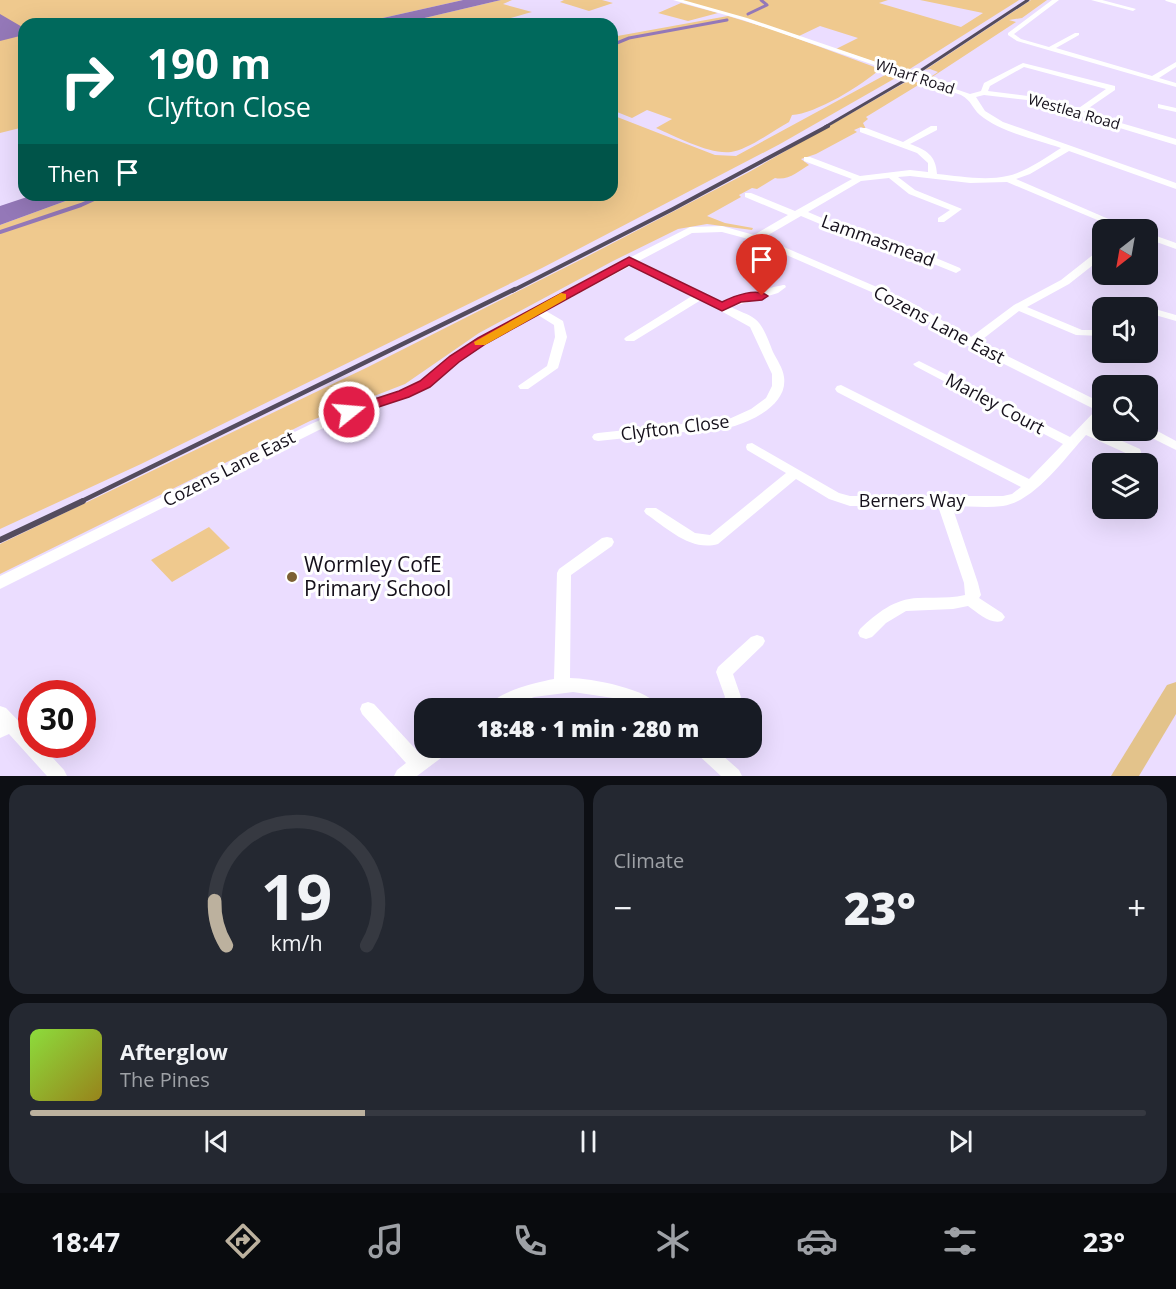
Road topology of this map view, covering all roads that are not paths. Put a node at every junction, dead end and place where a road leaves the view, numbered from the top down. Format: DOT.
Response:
graph roads {
  1 [pos="676,0"];
  2 [pos="1056,0"];
  3 [pos="1094,0"];
  4 [pos="1168,0"];
  5 [pos="1176,2"];
  6 [pos="1132,9"];
  7 [pos="1077,34"];
  8 [pos="1050,49"];
  9 [pos="1176,64"];
  10 [pos="1154,78"];
  11 [pos="1176,85"];
  12 [pos="984,93"];
  13 [pos="970,96"];
  14 [pos="1161,105"];
  15 [pos="1176,110"];
  16 [pos="1077,112"];
  17 [pos="933,128"];
  18 [pos="863,130"];
  19 [pos="1176,142"];
  20 [pos="903,145"];
  21 [pos="1068,148"];
  22 [pos="807,159"];
  23 [pos="890,175"];
  24 [pos="933,175"];
  25 [pos="859,179"];
  26 [pos="1008,179"];
  27 [pos="1176,186"];
  28 [pos="748,195"];
  29 [pos="798,214"];
  30 [pos="1104,219"];
  31 [pos="941,220"];
  32 [pos="755,238"];
  33 [pos="1158,240"];
  34 [pos="1176,246"];
  35 [pos="629,260"];
  36 [pos="1092,261"];
  37 [pos="956,270"];
  38 [pos="781,287"];
  39 [pos="700,296"];
  40 [pos="722,307"];
  41 [pos="1018,307"];
  42 [pos="537,310"];
  43 [pos="1158,313"];
  44 [pos="1176,318"];
  45 [pos="1092,333"];
  46 [pos="630,339"];
  47 [pos="970,343"];
  48 [pos="918,364"];
  49 [pos="524,386"];
  50 [pos="841,389"];
  51 [pos="1092,405"];
  52 [pos="1092,421"];
  53 [pos="1084,429"];
  54 [pos="1158,436"];
  55 [pos="598,437"];
  56 [pos="1071,443"];
  57 [pos="1175,445"];
  58 [pos="752,447"];
  59 [pos="1135,452"];
  60 [pos="795,474"];
  61 [pos="1030,486"];
  62 [pos="943,501"];
  63 [pos="651,511"];
  64 [pos="607,542"];
  65 [pos="0,583"];
  66 [pos="970,600"];
  67 [pos="998,617"];
  68 [pos="866,633"];
  69 [pos="757,641"];
  70 [pos="562,684"];
  71 [pos="1176,692"];
  72 [pos="514,698"];
  73 [pos="631,698"];
  74 [pos="732,698"];
  75 [pos="368,709"];
  76 [pos="3,723"];
  77 [pos="428,758"];
  78 [pos="713,758"];
  79 [pos="419,765"];
  80 [pos="1133,772"];
  81 [pos="58,776"];
  82 [pos="403,776"];
  83 [pos="733,776"];
  1 -- 13 [label="street, Wharf Road"];
  2 -- 8 [label="street"];
  3 -- 6 [label="street"];
  4 -- 5 [label="street"];
  7 -- 8 [label="street"];
  8 -- 10 [label="street"];
  9 -- 10 [label="street"];
  10 -- 11 [label="street"];
  12 -- 13 [label="street, Westlea Road"];
  12 -- 16 [label="street, Westlea Road"];
  12 -- 16 [label="street"];
  13 -- 21 [label="street, Wharf Road"];
  14 -- 15 [label="street"];
  16 -- 19 [label="street, Westlea Road"];
  17 -- 20 [label="street"];
  18 -- 20 [label="street"];
  20 -- 24 [label="street"];
  21 -- 26 [label="street, Lammasmead"];
  21 -- 27 [label="street, Wharf Road"];
  22 -- 25 [label="street, Lammasmead"];
  23 -- 24 [label="street, Lammasmead"];
  23 -- 25 [label="street, Lammasmead"];
  23 -- 31 [label="street"];
  24 -- 26 [label="street, Lammasmead"];
  25 -- 29 [label="street, Lammasmead"];
  26 -- 30 [label="street, Lammasmead"];
  28 -- 29 [label="street, Lammasmead"];
  29 -- 32 [label="street, Lammasmead"];
  29 -- 37 [label="street, Lammasmead"];
  32 -- 35 [label="street, Cozens Lane East"];
  32 -- 47 [label="street, Cozens Lane East"];
  33 -- 34 [label="street"];
  35 -- 39 [label="street, Clyfton Close"];
  35 -- 42 [label="street, Cozens Lane East"];
  36 -- 41 [label="street"];
  38 -- 40 [label="street"];
  39 -- 40 [label="street, Clyfton Close"];
  39 -- 46 [label="street"];
  40 -- 55 [label="street, Clyfton Close"];
  41 -- 45 [label="street"];
  41 -- 47 [label="street"];
  42 -- 49 [label="street"];
  42 -- 65 [label="street, Cozens Lane East"];
  43 -- 44 [label="street"];
  47 -- 51 [label="street, Cozens Lane East"];
  48 -- 56 [label="street, Marley Court"];
  50 -- 61 [label="street"];
  52 -- 53 [label="street, Berners Way"];
  53 -- 56 [label="street, Berners Way"];
  53 -- 59 [label="street"];
  54 -- 57 [label="street"];
  56 -- 61 [label="street, Berners Way"];
  58 -- 60 [label="street, Berners Way"];
  60 -- 62 [label="street, Berners Way"];
  60 -- 63 [label="street"];
  61 -- 62 [label="street, Berners Way"];
  62 -- 66 [label="street"];
  64 -- 70 [label="street"];
  66 -- 67 [label="street"];
  66 -- 68 [label="street"];
  69 -- 74 [label="street"];
  70 -- 72 [label="street"];
  70 -- 73 [label="street"];
  71 -- 80 [label="main road"];
  75 -- 79 [label="street"];
  76 -- 81 [label="street"];
  77 -- 79 [label="street"];
  78 -- 83 [label="street"];
  79 -- 82 [label="street"];
}
